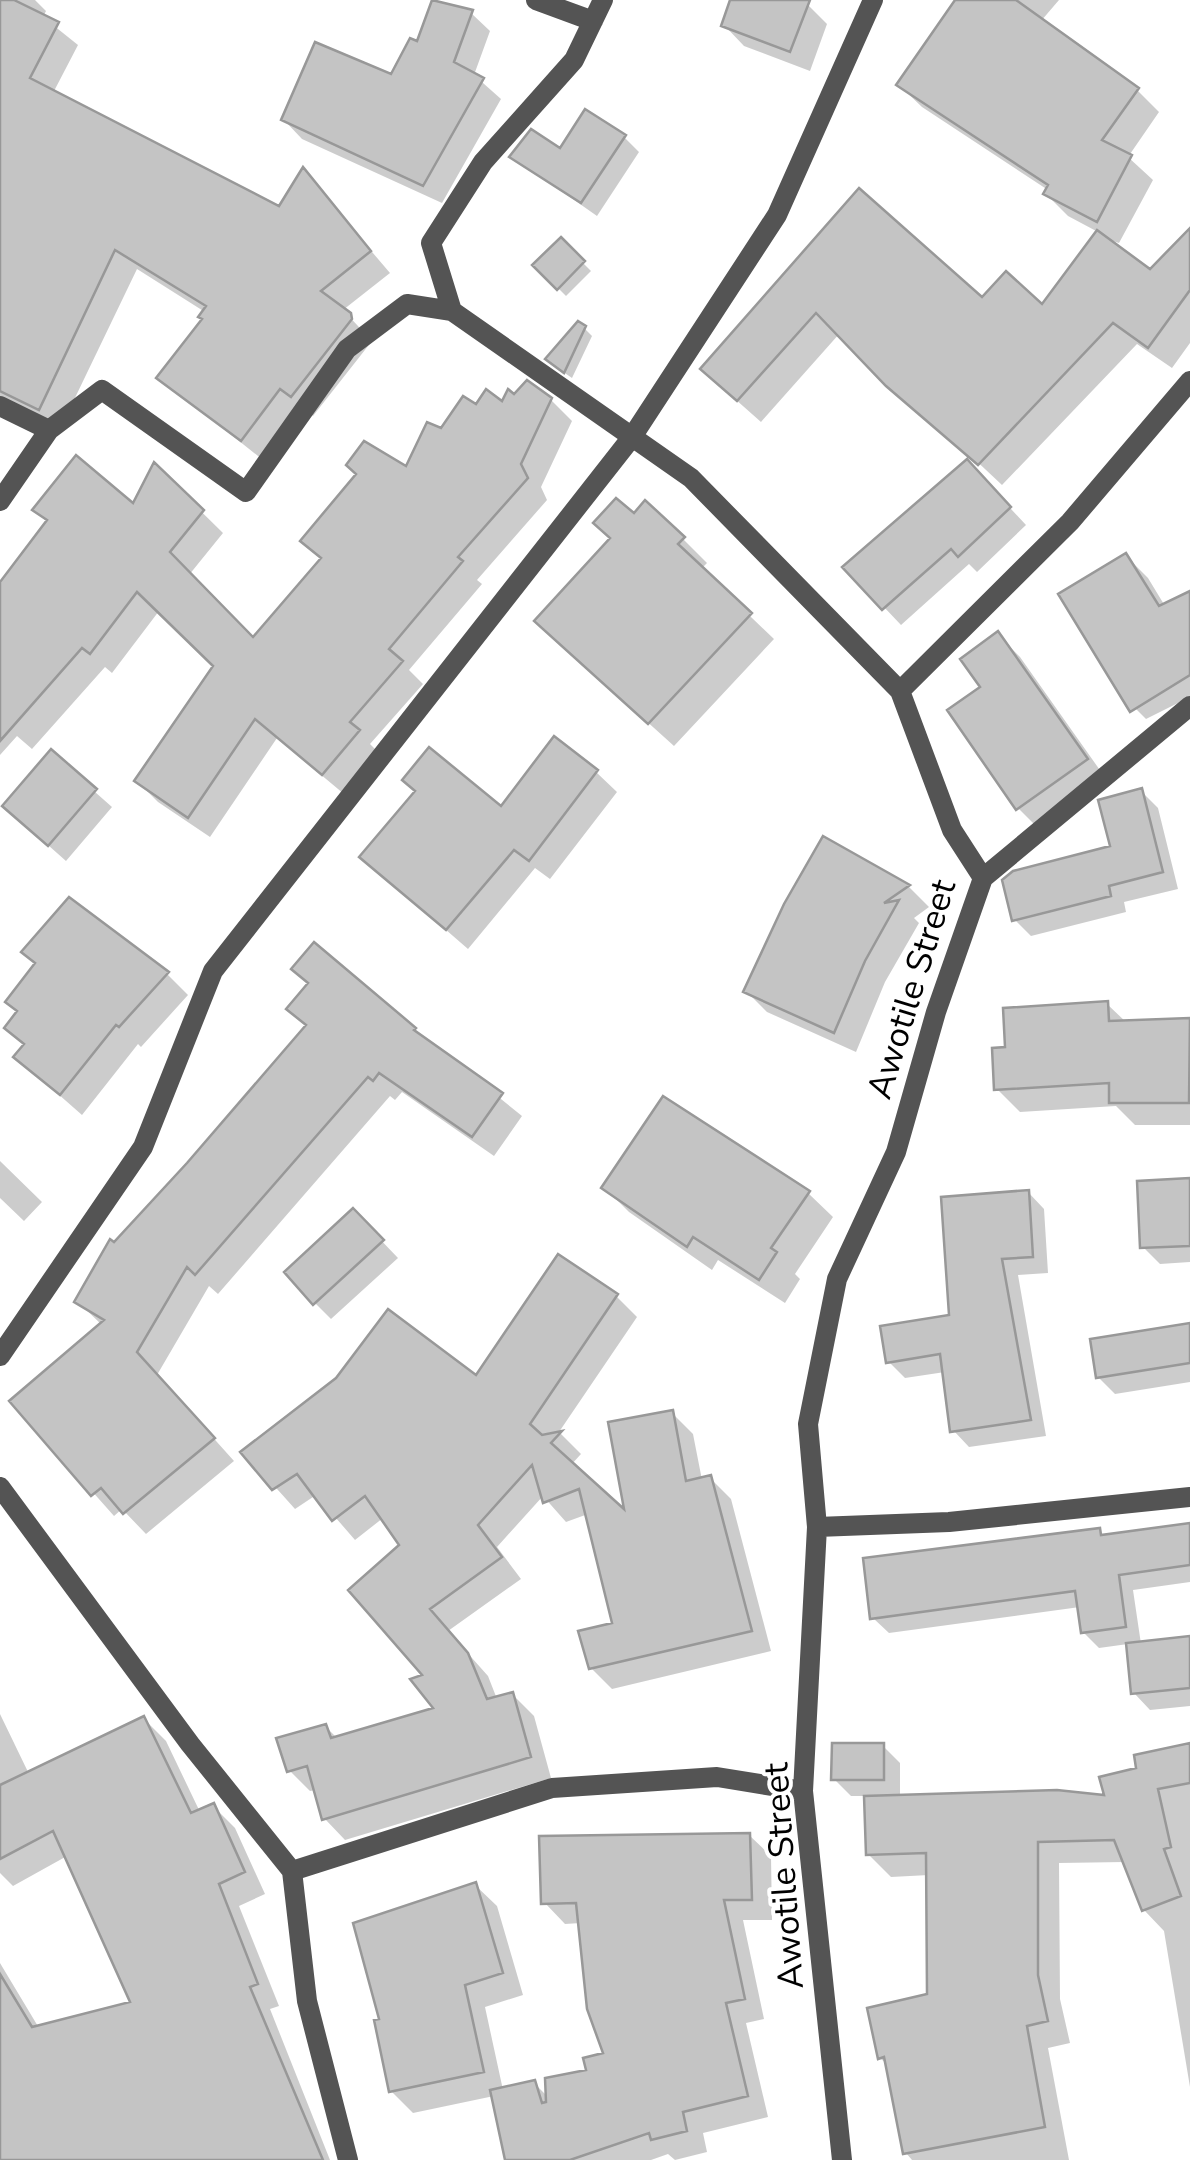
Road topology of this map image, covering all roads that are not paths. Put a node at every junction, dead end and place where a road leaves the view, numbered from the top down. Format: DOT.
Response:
graph roads {
  1 [pos="536,0"];
  2 [pos="602,0"];
  3 [pos="873,0"];
  4 [pos="592,22"];
  5 [pos="452,311"];
  6 [pos="1190,381"];
  7 [pos="0,406"];
  8 [pos="49,430"];
  9 [pos="632,437"];
  10 [pos="0,502"];
  11 [pos="900,692"];
  12 [pos="1190,706"];
  13 [pos="983,878"];
  14 [pos="0,1356"];
  15 [pos="0,1487"];
  16 [pos="1190,1496"];
  17 [pos="817,1527"];
  18 [pos="803,1791"];
  19 [pos="292,1871"];
  20 [pos="348,2160"];
  21 [pos="842,2160"];
  1 -- 4 [label="street"];
  2 -- 4 [label="street"];
  3 -- 9 [label="street"];
  4 -- 5 [label="street"];
  5 -- 8 [label="street, Awotile Street"];
  5 -- 9 [label="street, Awotile Street"];
  6 -- 11 [label="street"];
  7 -- 8 [label="street"];
  8 -- 10 [label="street, Awotile Street"];
  9 -- 11 [label="street, Awotile Street"];
  9 -- 14 [label="street"];
  11 -- 13 [label="street, Awotile Street"];
  12 -- 13 [label="street"];
  13 -- 17 [label="street, Awotile Street"];
  15 -- 19 [label="street"];
  16 -- 17 [label="street"];
  17 -- 18 [label="street, Awotile Street"];
  18 -- 19 [label="street"];
  18 -- 21 [label="street, Awotile Street"];
  19 -- 20 [label="street"];
}
